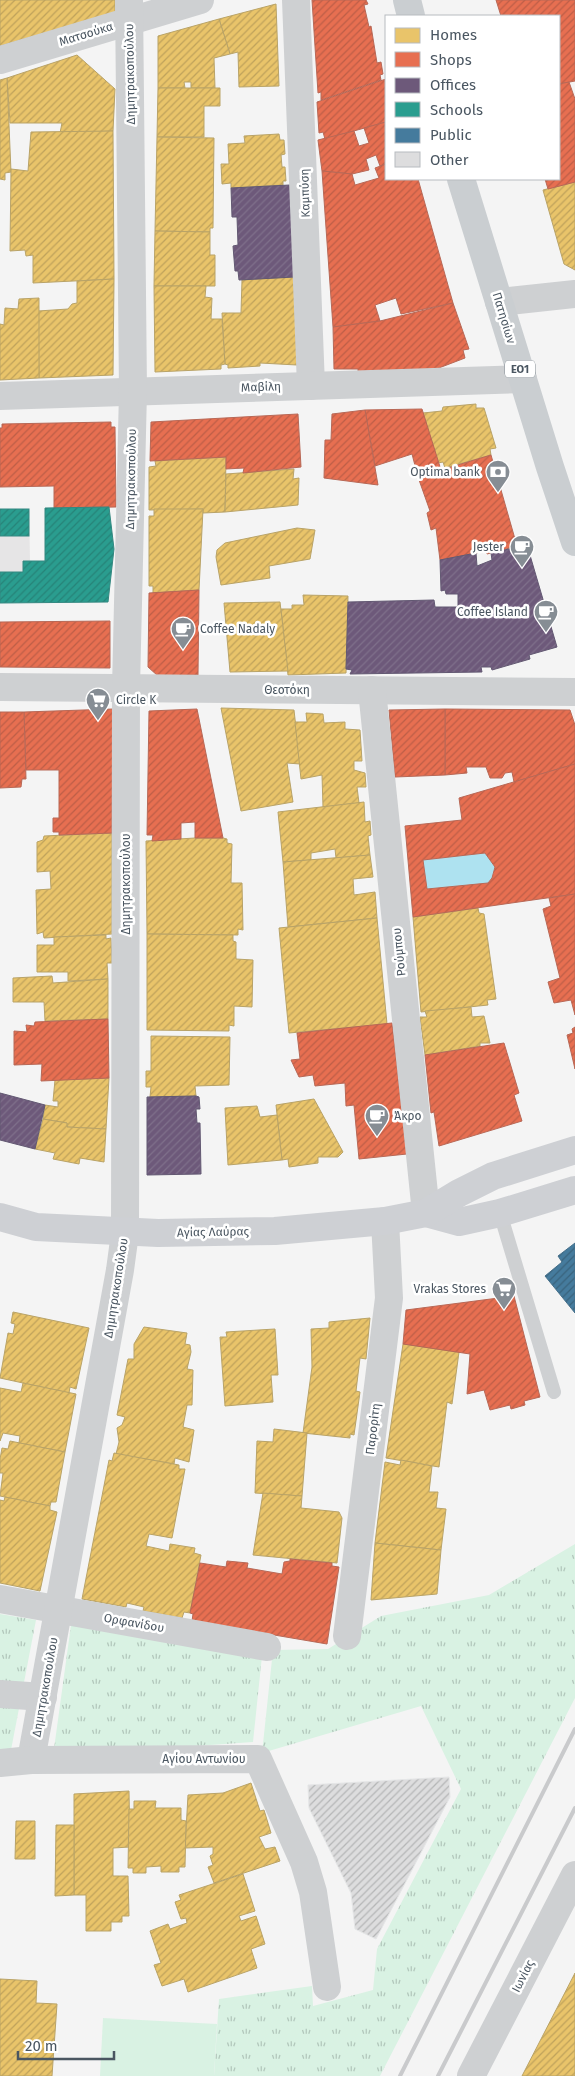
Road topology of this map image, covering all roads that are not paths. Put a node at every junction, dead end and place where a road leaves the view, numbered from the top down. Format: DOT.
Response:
graph roads {
  1 [pos="200,0"];
  2 [pos="296,0"];
  3 [pos="406,0"];
  4 [pos="129,11"];
  5 [pos="412,15"];
  6 [pos="0,60"];
  7 [pos="461,180"];
  8 [pos="575,294"];
  9 [pos="499,302"];
  10 [pos="523,379"];
  11 [pos="311,386"];
  12 [pos="133,391"];
  13 [pos="0,396"];
  14 [pos="575,542"];
  15 [pos="0,687"];
  16 [pos="126,688"];
  17 [pos="372,690"];
  18 [pos="575,692"];
  19 [pos="575,1150"];
  20 [pos="575,1190"];
  21 [pos="426,1213"];
  22 [pos="500,1213"];
  23 [pos="0,1217"];
  24 [pos="385,1221"];
  25 [pos="125,1233"];
  26 [pos="554,1392"];
  27 [pos="0,1599"];
  28 [pos="59,1609"];
  29 [pos="347,1636"];
  30 [pos="267,1648"];
  31 [pos="0,1694"];
  32 [pos="42,1697"];
  33 [pos="31,1760"];
  34 [pos="0,1763"];
  35 [pos="575,1875"];
  36 [pos="327,1986"];
  37 [pos="471,2076"];
  1 -- 4 [label="street, Ματσούκα"];
  2 -- 11 [label="street, Καμπύση"];
  3 -- 5 [label="main road"];
  4 -- 6 [label="street, Ματσούκα"];
  4 -- 12 [label="street, Δημητρακοπούλου"];
  7 -- 9 [label="main road, Πατησίων / ΕΟ1"];
  8 -- 9 [label="street"];
  9 -- 10 [label="main road, Πατησίων / ΕΟ1"];
  10 -- 11 [label="street, Μαβίλη"];
  10 -- 14 [label="main road, Πατησίων / ΕΟ1"];
  11 -- 12 [label="street, Μαβίλη"];
  12 -- 13 [label="street, Μαβίλη"];
  12 -- 16 [label="street, Δημητρακοπούλου"];
  15 -- 16 [label="street, Θεοτόκη"];
  16 -- 17 [label="street, Θεοτόκη"];
  16 -- 25 [label="street, Δημητρακοπούλου"];
  17 -- 18 [label="street, Θεοτόκη"];
  17 -- 21 [label="street, Ρούμπου"];
  19 -- 21 [label="street, Αγίας Λαύρας"];
  20 -- 22 [label="street, Αγίας Λαύρας"];
  21 -- 22 [label="street, Αγίας Λαύρας"];
  21 -- 24 [label="street, Αγίας Λαύρας"];
  22 -- 26 [label="lane"];
  23 -- 25 [label="street, Αγίας Λαύρας"];
  24 -- 25 [label="street, Αγίας Λαύρας"];
  24 -- 29 [label="street, Παρορίτη"];
  25 -- 28 [label="street, Δημητρακοπούλου"];
  27 -- 28 [label="street, Ορφανίδου"];
  28 -- 30 [label="street, Ορφανίδου"];
  28 -- 32 [label="street, Δημητρακοπούλου"];
  31 -- 32 [label="street"];
  32 -- 33 [label="street, Δημητρακοπούλου"];
  33 -- 34 [label="street, Αγίου Αντωνίου"];
  33 -- 36 [label="street, Αγίου Αντωνίου"];
  35 -- 37 [label="street, Ιωνίας"];
}
